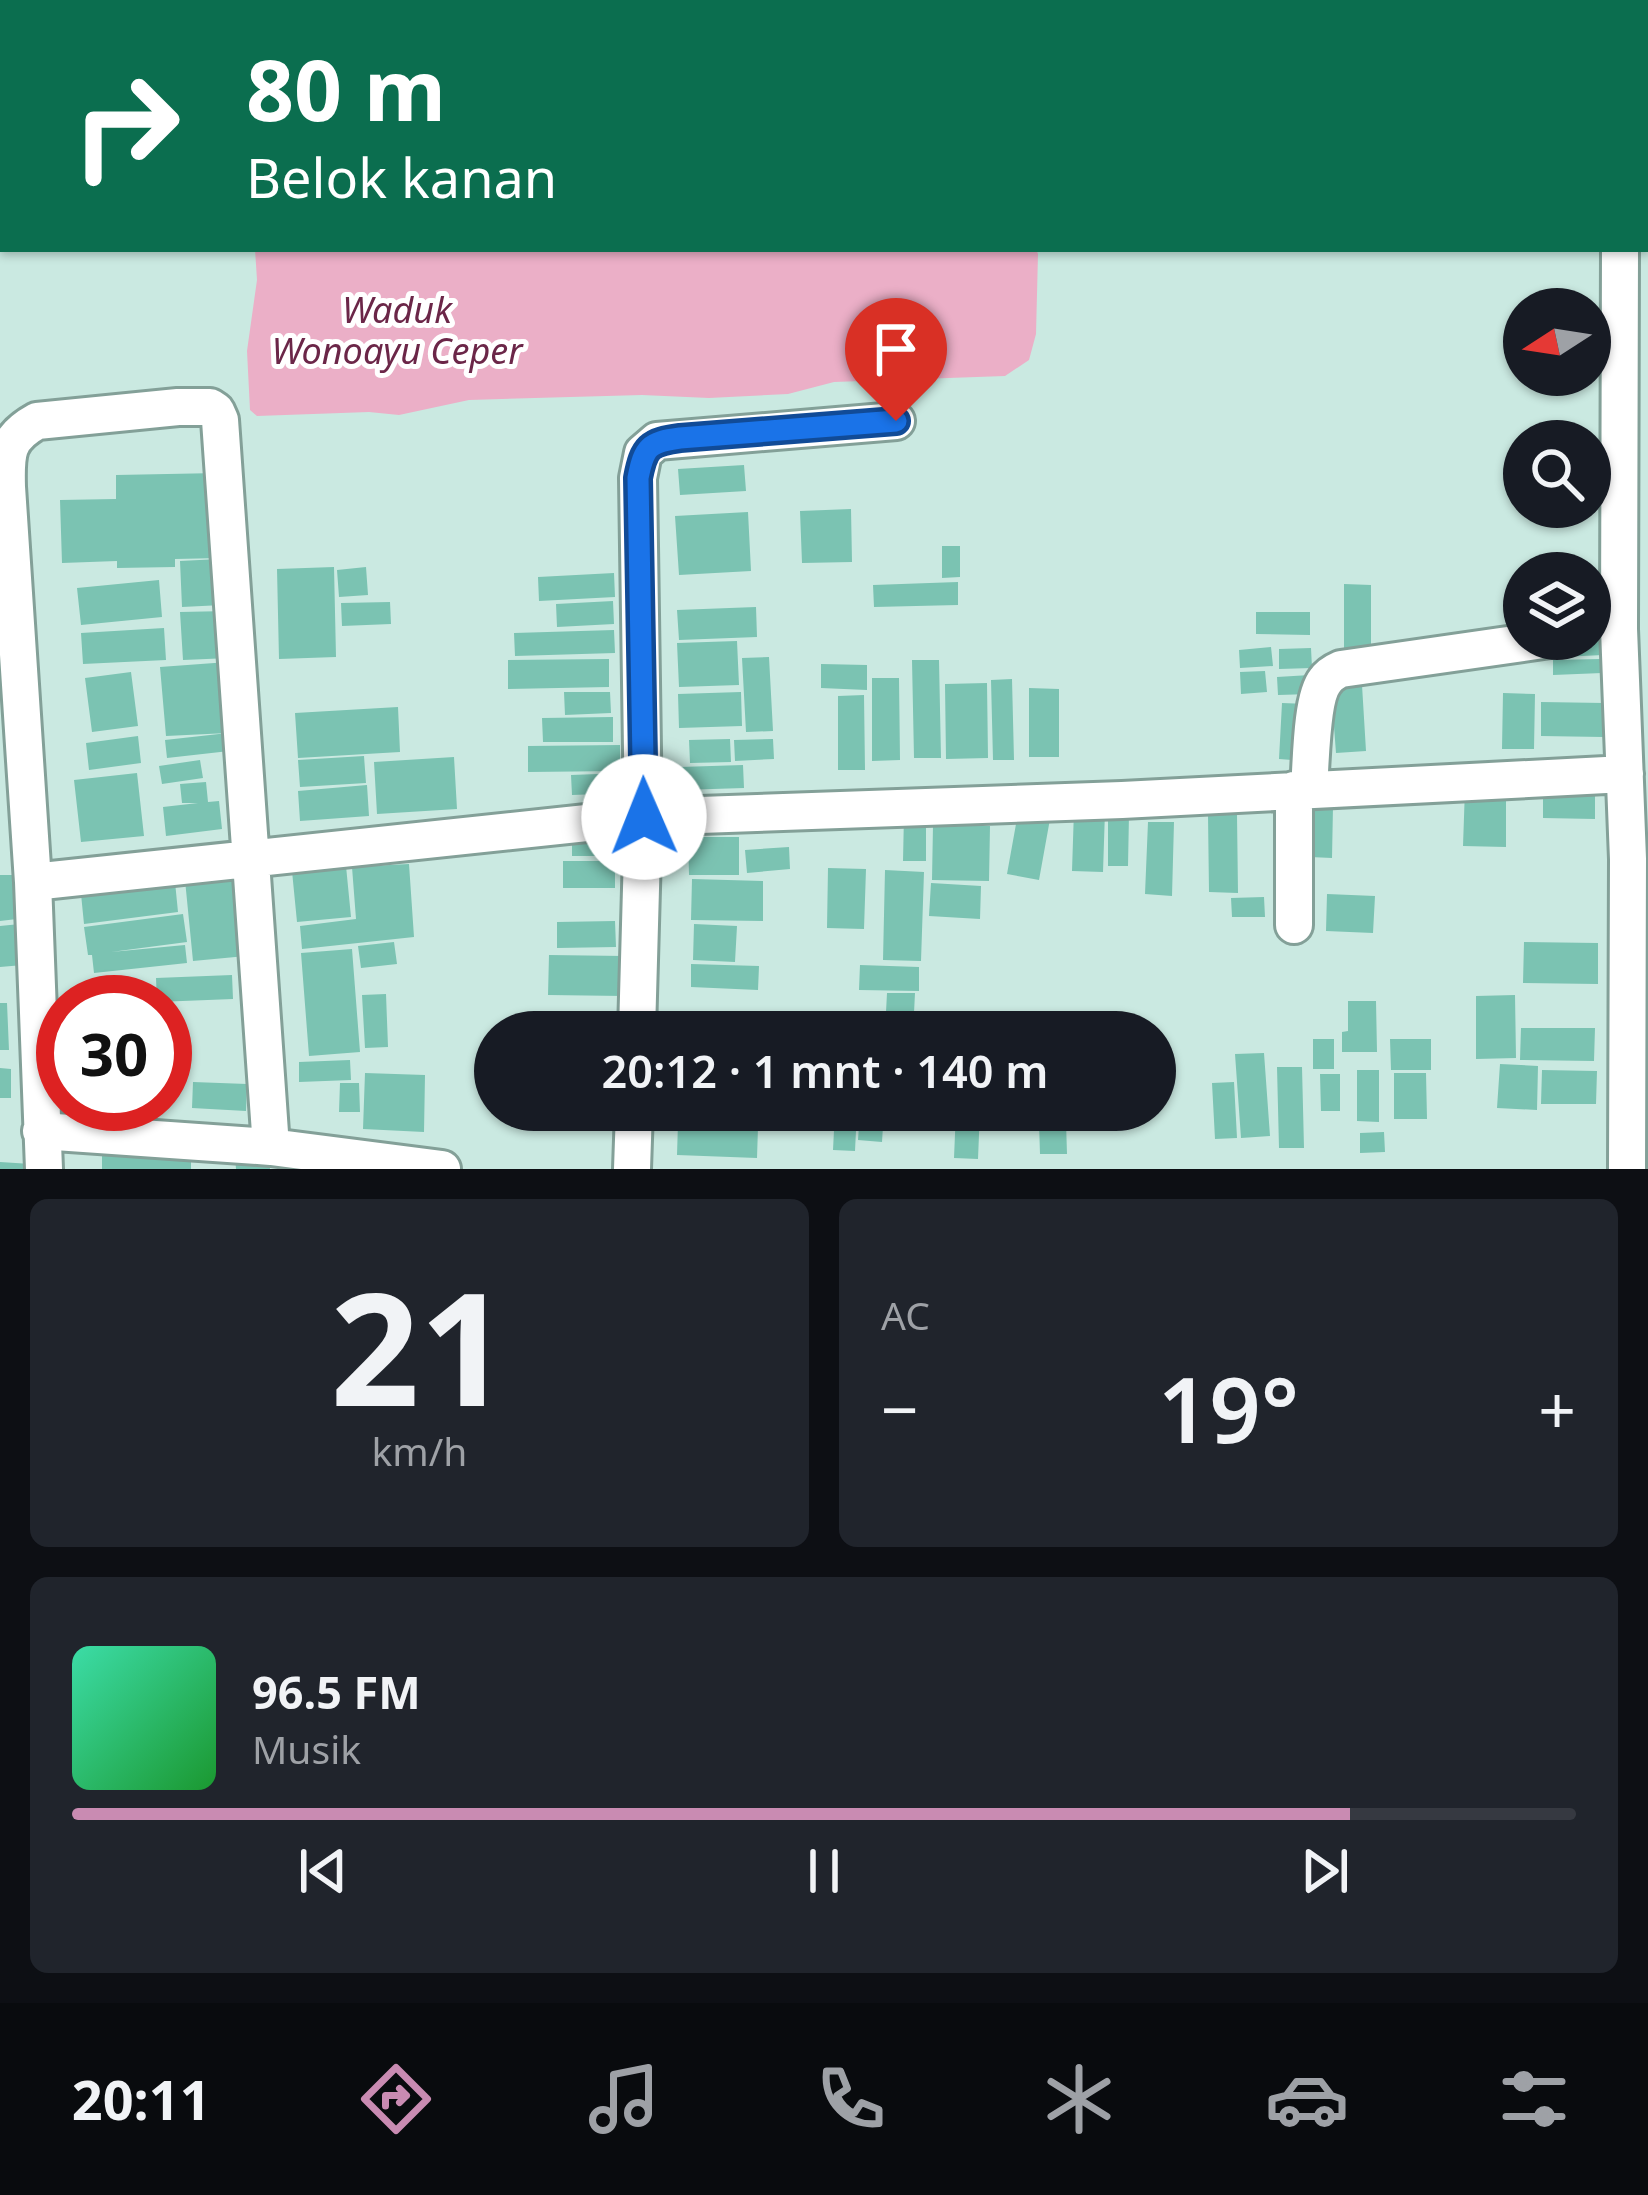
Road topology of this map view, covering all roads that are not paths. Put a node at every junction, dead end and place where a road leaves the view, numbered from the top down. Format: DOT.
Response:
graph roads {
  1 [pos="1620,252"];
  2 [pos="896,421"];
  3 [pos="4,487"];
  4 [pos="1608,552"];
  5 [pos="1503,646"];
  6 [pos="1609,660"];
  7 [pos="1625,774"];
  8 [pos="1302,790"];
  9 [pos="644,817"];
  10 [pos="250,859"];
  11 [pos="1638,860"];
  12 [pos="33,882"];
  13 [pos="1294,925"];
  14 [pos="638,1011"];
  15 [pos="633,1131"];
  16 [pos="41,1132"];
  17 [pos="271,1147"];
  18 [pos="44,1169"];
  19 [pos="442,1169"];
  20 [pos="632,1169"];
  21 [pos="1627,1169"];
  1 -- 4 [label="street"];
  2 -- 9 [label="street"];
  3 -- 10 [label="street"];
  3 -- 12 [label="street"];
  5 -- 8 [label="street"];
  6 -- 7 [label="street"];
  7 -- 8 [label="street"];
  7 -- 11 [label="street"];
  8 -- 9 [label="street"];
  8 -- 13 [label="street"];
  9 -- 10 [label="street"];
  9 -- 14 [label="street"];
  10 -- 12 [label="street"];
  10 -- 17 [label="street"];
  11 -- 21 [label="street"];
  12 -- 16 [label="street"];
  15 -- 20 [label="street"];
  16 -- 17 [label="street"];
  16 -- 18 [label="street"];
  17 -- 19 [label="street"];
}
